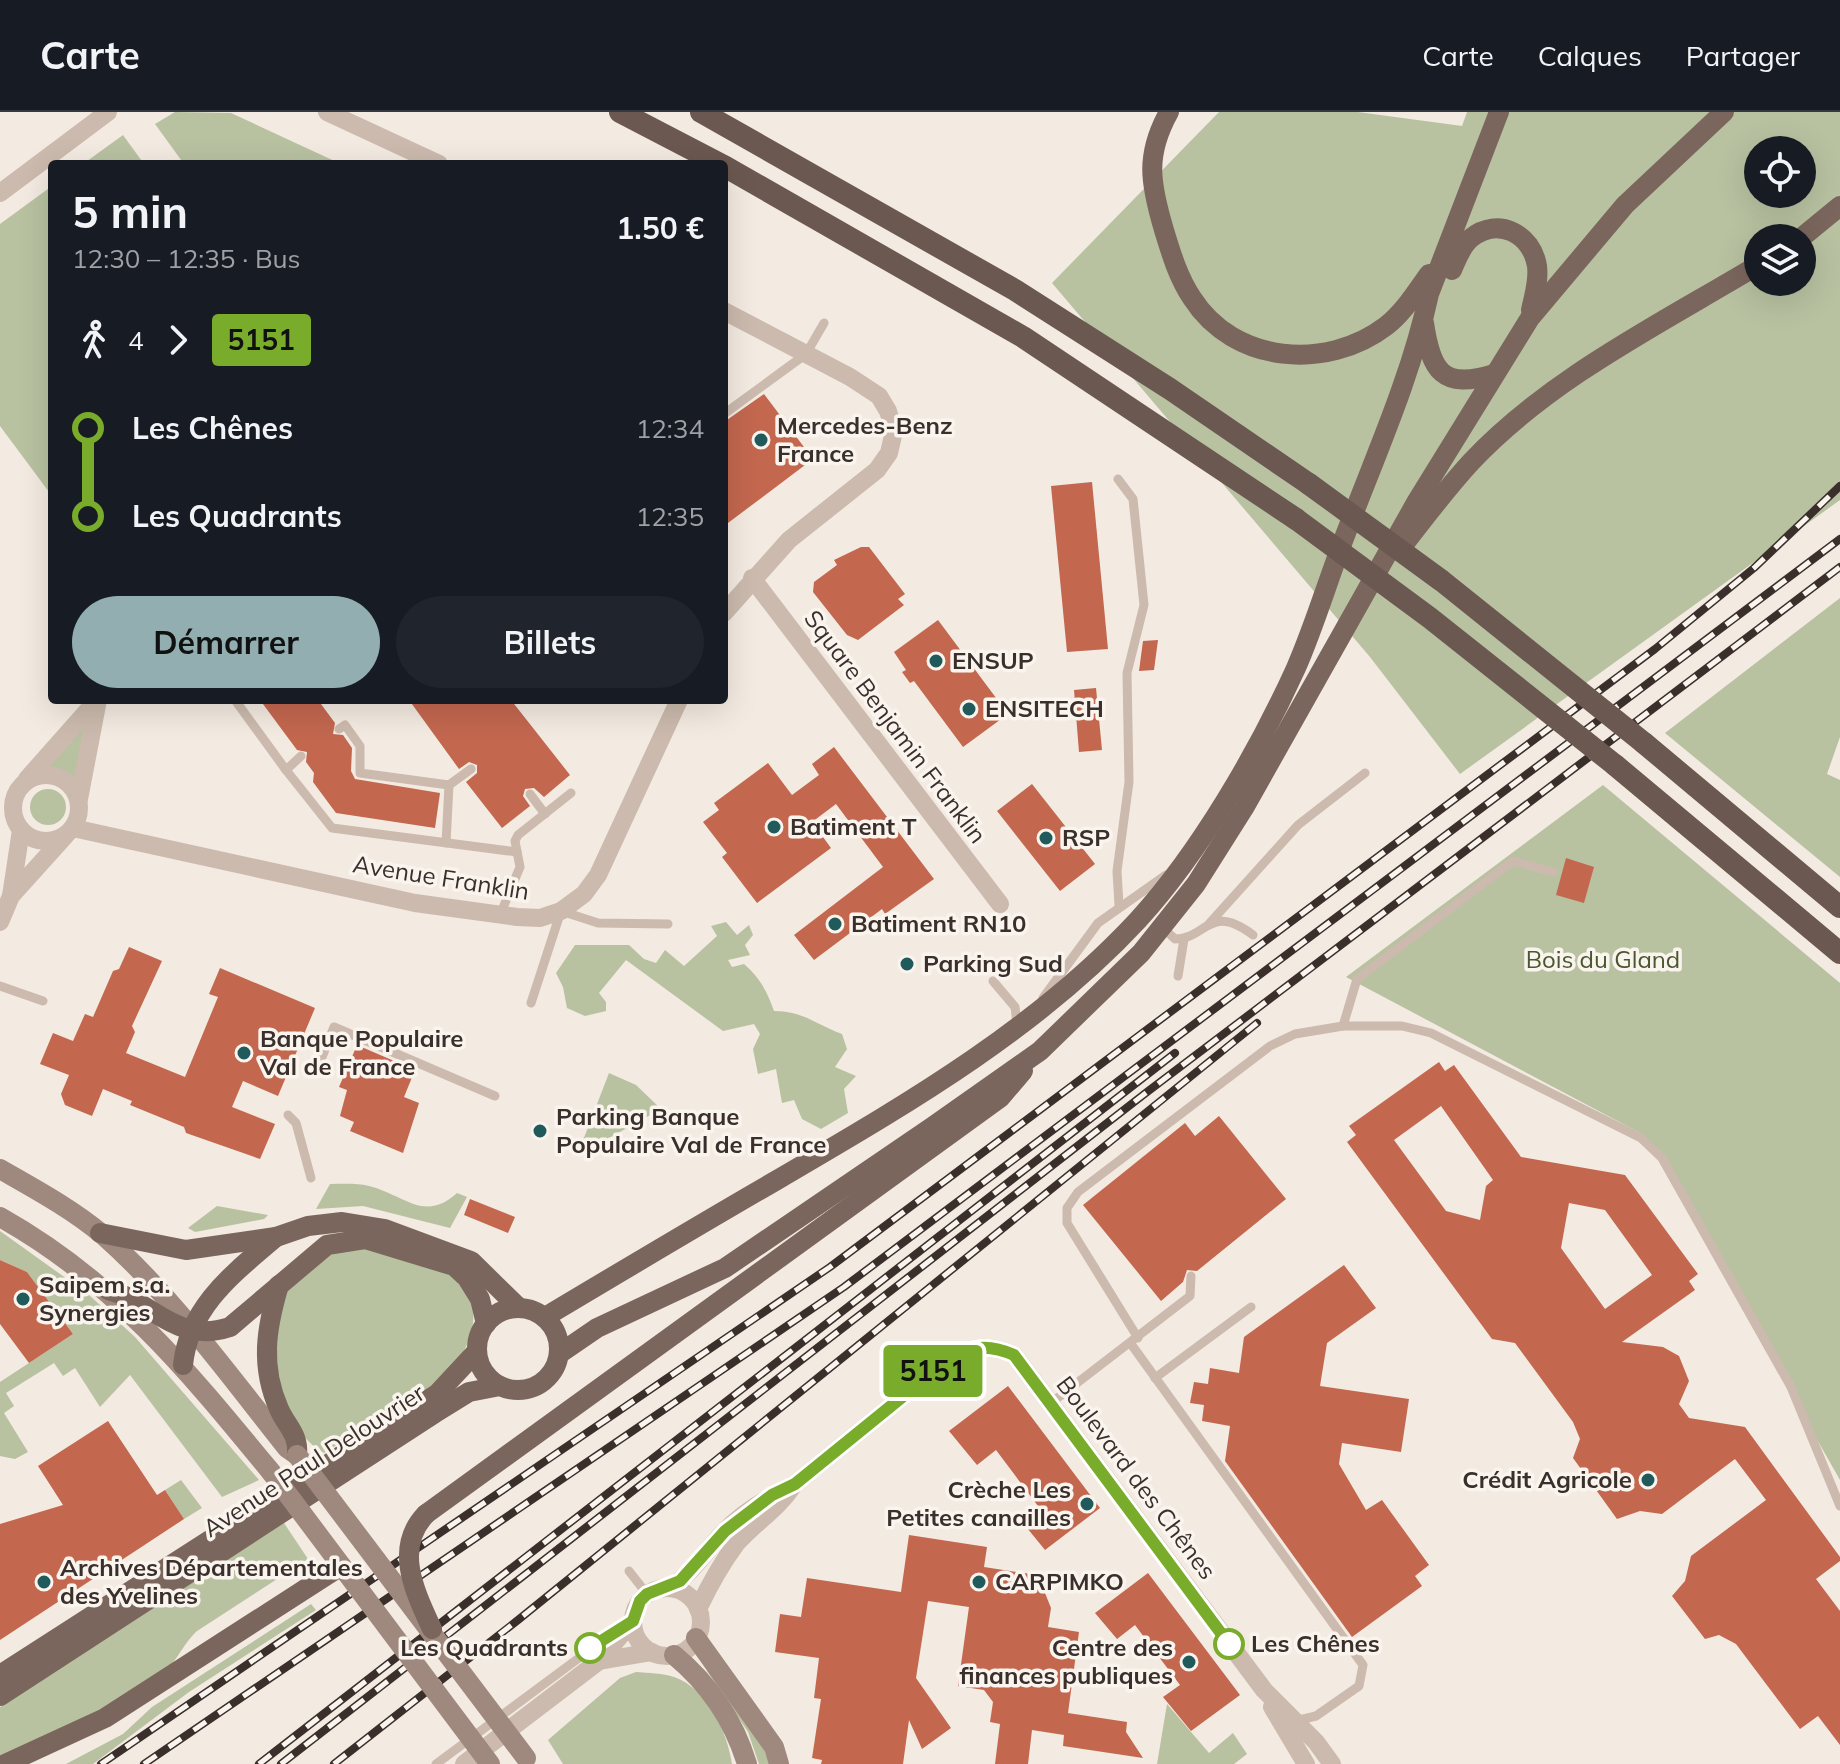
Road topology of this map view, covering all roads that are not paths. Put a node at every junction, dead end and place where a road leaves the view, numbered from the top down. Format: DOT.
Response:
graph roads {
  1 [pos="108,112"];
  2 [pos="327,112"];
  3 [pos="620,112"];
  4 [pos="701,112"];
  5 [pos="1169,112"];
  6 [pos="1499,112"];
  7 [pos="1724,112"];
  8 [pos="430,160"];
  9 [pos="712,160"];
  10 [pos="728,168"];
  11 [pos="0,193"];
  12 [pos="1840,206"];
  13 [pos="1816,226"];
  14 [pos="1446,252"];
  15 [pos="1744,273"];
  16 [pos="728,313"];
  17 [pos="1530,318"];
  18 [pos="1423,320"];
  19 [pos="824,323"];
  20 [pos="806,354"];
  21 [pos="1494,374"];
  22 [pos="728,411"];
  23 [pos="1118,479"];
  24 [pos="752,578"];
  25 [pos="1358,603"];
  26 [pos="728,608"];
  27 [pos="94,704"];
  28 [pos="97,704"];
  29 [pos="238,704"];
  30 [pos="677,704"];
  31 [pos="339,729"];
  32 [pos="301,756"];
  33 [pos="471,769"];
  34 [pos="286,770"];
  35 [pos="1365,773"];
  36 [pos="24,782"];
  37 [pos="449,785"];
  38 [pos="571,793"];
  39 [pos="530,794"];
  40 [pos="79,799"];
  41 [pos="6,805"];
  42 [pos="545,814"];
  43 [pos="21,830"];
  44 [pos="70,832"];
  45 [pos="446,843"];
  46 [pos="517,852"];
  47 [pos="1182,864"];
  48 [pos="1553,872"];
  49 [pos="11,896"];
  50 [pos="1000,904"];
  51 [pos="1119,905"];
  52 [pos="1840,907"];
  53 [pos="561,911"];
  54 [pos="500,915"];
  55 [pos="0,922"];
  56 [pos="668,924"];
  57 [pos="1208,925"];
  58 [pos="1163,928"];
  59 [pos="1253,935"];
  60 [pos="1184,939"];
  61 [pos="1840,953"];
  62 [pos="1178,976"];
  63 [pos="993,981"];
  64 [pos="0,986"];
  65 [pos="43,1001"];
  66 [pos="531,1003"];
  67 [pos="1343,1026"];
  68 [pos="1018,1027"];
  69 [pos="1040,1051"];
  70 [pos="322,1057"];
  71 [pos="495,1096"];
  72 [pos="288,1115"];
  73 [pos="0,1169"];
  74 [pos="311,1178"];
  75 [pos="0,1184"];
  76 [pos="0,1217"];
  77 [pos="100,1233"];
  78 [pos="276,1237"];
  79 [pos="1191,1276"];
  80 [pos="279,1285"];
  81 [pos="108,1290"];
  82 [pos="1251,1307"];
  83 [pos="519,1308"];
  84 [pos="545,1317"];
  85 [pos="486,1324"];
  86 [pos="191,1329"];
  87 [pos="1134,1341"];
  88 [pos="477,1351"];
  89 [pos="559,1354"];
  90 [pos="183,1365"];
  91 [pos="1155,1378"];
  92 [pos="500,1386"];
  93 [pos="1051,1403"];
  94 [pos="297,1455"];
  95 [pos="795,1484"];
  96 [pos="1840,1506"];
  97 [pos="341,1566"];
  98 [pos="629,1571"];
  99 [pos="670,1588"];
  100 [pos="647,1594"];
  101 [pos="698,1609"];
  102 [pos="633,1621"];
  103 [pos="432,1629"];
  104 [pos="696,1638"];
  105 [pos="652,1652"];
  106 [pos="674,1655"];
  107 [pos="599,1661"];
  108 [pos="0,1675"];
  109 [pos="1264,1690"];
  110 [pos="0,1696"];
  111 [pos="1294,1721"];
  112 [pos="528,1761"];
  113 [pos="5,1764"];
  114 [pos="436,1764"];
  115 [pos="464,1764"];
  116 [pos="490,1764"];
  117 [pos="747,1764"];
  118 [pos="779,1764"];
  119 [pos="1306,1764"];
  120 [pos="1332,1764"];
  1 -- 11 [label="street"];
  2 -- 8 [label="street"];
  3 -- 9 [label="highway"];
  4 -- 52 [label="highway, bridge"];
  5 -- 14 [label="main road"];
  6 -- 14 [label="main road"];
  7 -- 17 [label="main road"];
  10 -- 61 [label="highway, bridge"];
  12 -- 13 [label="main road"];
  14 -- 18 [label="main road"];
  15 -- 25 [label="main road"];
  16 -- 20 [label="street"];
  17 -- 18 [label="main road"];
  17 -- 21 [label="main road"];
  18 -- 21 [label="main road"];
  18 -- 47 [label="main road"];
  19 -- 20 [label="lane"];
  20 -- 22 [label="lane"];
  20 -- 24 [label="street"];
  21 -- 25 [label="main road"];
  23 -- 51 [label="lane"];
  24 -- 26 [label="street"];
  24 -- 50 [label="street, Square Benjamin Franklin"];
  25 -- 58 [label="main road"];
  27 -- 36 [label="street"];
  28 -- 40 [label="street"];
  29 -- 34 [label="lane"];
  30 -- 53 [label="street, Avenue Franklin"];
  31 -- 37 [label="lane"];
  32 -- 34 [label="lane"];
  33 -- 37 [label="lane"];
  34 -- 45 [label="lane"];
  35 -- 57 [label="lane"];
  36 -- 40 [label="street"];
  36 -- 41 [label="street"];
  37 -- 45 [label="lane"];
  38 -- 42 [label="lane"];
  39 -- 42 [label="lane"];
  40 -- 44 [label="street"];
  41 -- 43 [label="street"];
  42 -- 46 [label="lane"];
  43 -- 44 [label="street"];
  43 -- 49 [label="street"];
  44 -- 49 [label="street"];
  44 -- 54 [label="street, Avenue Franklin"];
  45 -- 46 [label="lane"];
  46 -- 54 [label="lane"];
  47 -- 51 [label="lane"];
  47 -- 68 [label="main road"];
  48 -- 67 [label="lane"];
  49 -- 55 [label="street"];
  51 -- 68 [label="lane"];
  53 -- 54 [label="street, Avenue Franklin"];
  53 -- 56 [label="lane"];
  53 -- 66 [label="lane"];
  57 -- 59 [label="lane"];
  57 -- 60 [label="lane"];
  58 -- 60 [label="lane"];
  58 -- 69 [label="main road"];
  60 -- 62 [label="lane"];
  63 -- 68 [label="lane"];
  64 -- 65 [label="lane"];
  67 -- 87 [label="lane"];
  67 -- 96 [label="lane"];
  68 -- 84 [label="main road"];
  69 -- 89 [label="main road"];
  69 -- 103 [label="main road, bridge"];
  70 -- 71 [label="lane"];
  72 -- 74 [label="lane"];
  73 -- 77 [label="main road"];
  75 -- 77 [label="main road"];
  76 -- 81 [label="main road"];
  77 -- 78 [label="main road"];
  77 -- 86 [label="main road"];
  78 -- 83 [label="main road"];
  78 -- 86 [label="main road"];
  79 -- 87 [label="lane"];
  80 -- 85 [label="main road"];
  80 -- 86 [label="main road"];
  80 -- 94 [label="main road"];
  81 -- 86 [label="main road"];
  81 -- 90 [label="main road"];
  82 -- 91 [label="lane"];
  83 -- 84 [label="main road"];
  83 -- 85 [label="main road"];
  84 -- 89 [label="main road"];
  85 -- 88 [label="main road"];
  86 -- 90 [label="main road"];
  86 -- 94 [label="main road"];
  87 -- 91 [label="lane"];
  87 -- 93 [label="lane"];
  88 -- 92 [label="main road"];
  88 -- 108 [label="main road, Avenue Paul Delouvrier"];
  89 -- 92 [label="main road"];
  90 -- 97 [label="main road, bridge"];
  91 -- 111 [label="lane"];
  92 -- 110 [label="main road, Avenue Paul Delouvrier"];
  93 -- 95 [label="street, Boulevard des Chênes"];
  93 -- 109 [label="street, Boulevard des Chênes"];
  94 -- 103 [label="main road, bridge"];
  95 -- 99 [label="street"];
  95 -- 101 [label="street"];
  97 -- 113 [label="main road"];
  97 -- 116 [label="main road, bridge"];
  98 -- 100 [label="lane"];
  99 -- 100 [label="street"];
  99 -- 101 [label="street"];
  100 -- 102 [label="street"];
  101 -- 104 [label="street"];
  102 -- 105 [label="street"];
  102 -- 107 [label="street"];
  102 -- 114 [label="lane"];
  103 -- 112 [label="main road, bridge"];
  104 -- 106 [label="street"];
  104 -- 118 [label="main road"];
  105 -- 106 [label="street"];
  105 -- 107 [label="street"];
  106 -- 117 [label="main road"];
  107 -- 115 [label="street"];
  109 -- 111 [label="street, Boulevard des Chênes"];
  109 -- 119 [label="street, Boulevard des Chênes"];
  111 -- 120 [label="street, Boulevard des Chênes"];
}
